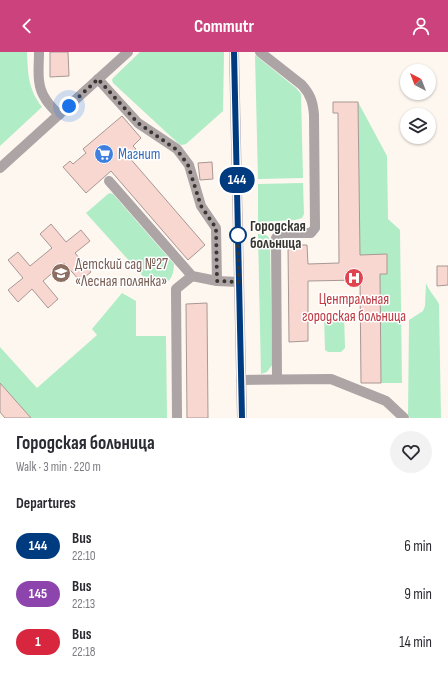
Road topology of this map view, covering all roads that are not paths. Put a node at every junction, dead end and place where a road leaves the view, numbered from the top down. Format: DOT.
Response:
graph roads {
  1 [pos="39,52"];
  2 [pos="128,52"];
  3 [pos="234,52"];
  4 [pos="260,52"];
  5 [pos="98,79"];
  6 [pos="59,115"];
  7 [pos="0,168"];
  8 [pos="109,181"];
  9 [pos="192,276"];
  10 [pos="217,281"];
  11 [pos="239,282"];
  12 [pos="277,379"];
  13 [pos="241,380"];
  14 [pos="177,418"];
  15 [pos="242,418"];
  16 [pos="404,418"];
  1 -- 6 [label="street"];
  2 -- 5 [label="street"];
  3 -- 11 [label="street"];
  4 -- 12 [label="street"];
  5 -- 6 [label="street"];
  5 -- 10 [label="street"];
  6 -- 7 [label="street"];
  8 -- 9 [label="street"];
  9 -- 10 [label="street"];
  9 -- 14 [label="street"];
  10 -- 11 [label="street"];
  11 -- 13 [label="street"];
  12 -- 13 [label="street"];
  12 -- 16 [label="street"];
  13 -- 15 [label="street"];
}
